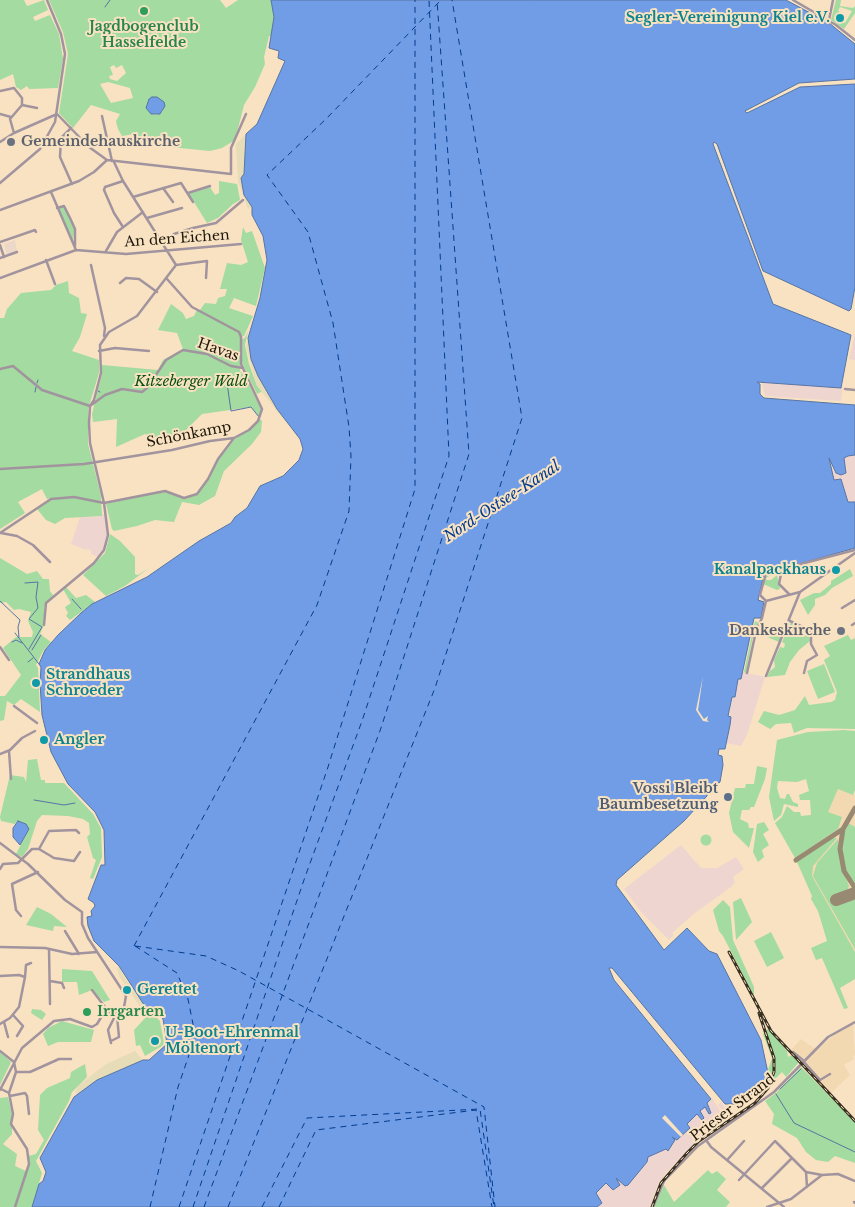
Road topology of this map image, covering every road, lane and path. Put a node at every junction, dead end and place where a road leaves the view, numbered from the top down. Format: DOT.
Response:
graph roads {
  1 [pos="47,0"];
  2 [pos="793,0"];
  3 [pos="833,0"];
  4 [pos="829,20"];
  5 [pos="855,40"];
  6 [pos="0,91"];
  7 [pos="22,105"];
  8 [pos="37,108"];
  9 [pos="0,114"];
  10 [pos="57,114"];
  11 [pos="246,114"];
  12 [pos="102,116"];
  13 [pos="11,117"];
  14 [pos="71,128"];
  15 [pos="14,133"];
  16 [pos="0,142"];
  17 [pos="107,160"];
  18 [pos="113,162"];
  19 [pos="123,181"];
  20 [pos="0,182"];
  21 [pos="72,184"];
  22 [pos="210,186"];
  23 [pos="163,188"];
  24 [pos="51,192"];
  25 [pos="187,193"];
  26 [pos="133,197"];
  27 [pos="243,200"];
  28 [pos="173,202"];
  29 [pos="193,202"];
  30 [pos="57,208"];
  31 [pos="182,208"];
  32 [pos="0,210"];
  33 [pos="143,212"];
  34 [pos="147,218"];
  35 [pos="123,227"];
  36 [pos="36,232"];
  37 [pos="163,242"];
  38 [pos="0,243"];
  39 [pos="241,244"];
  40 [pos="76,249"];
  41 [pos="169,250"];
  42 [pos="17,252"];
  43 [pos="106,252"];
  44 [pos="4,257"];
  45 [pos="0,258"];
  46 [pos="46,260"];
  47 [pos="176,264"];
  48 [pos="91,265"];
  49 [pos="0,278"];
  50 [pos="206,278"];
  51 [pos="167,279"];
  52 [pos="120,283"];
  53 [pos="55,284"];
  54 [pos="157,292"];
  55 [pos="105,328"];
  56 [pos="109,332"];
  57 [pos="104,336"];
  58 [pos="100,351"];
  59 [pos="149,351"];
  60 [pos="243,368"];
  61 [pos="0,369"];
  62 [pos="845,389"];
  63 [pos="855,390"];
  64 [pos="90,406"];
  65 [pos="234,438"];
  66 [pos="94,462"];
  67 [pos="0,469"];
  68 [pos="104,503"];
  69 [pos="0,533"];
  70 [pos="855,552"];
  71 [pos="50,562"];
  72 [pos="782,569"];
  73 [pos="800,592"];
  74 [pos="789,594"];
  75 [pos="855,600"];
  76 [pos="766,601"];
  77 [pos="842,608"];
  78 [pos="790,621"];
  79 [pos="44,624"];
  80 [pos="0,647"];
  81 [pos="9,660"];
  82 [pos="747,673"];
  83 [pos="804,673"];
  84 [pos="766,676"];
  85 [pos="14,706"];
  86 [pos="37,723"];
  87 [pos="35,731"];
  88 [pos="9,751"];
  89 [pos="0,754"];
  90 [pos="11,779"];
  91 [pos="79,833"];
  92 [pos="0,843"];
  93 [pos="39,849"];
  94 [pos="80,852"];
  95 [pos="22,860"];
  96 [pos="0,869"];
  97 [pos="38,872"];
  98 [pos="21,916"];
  99 [pos="66,931"];
  100 [pos="0,947"];
  101 [pos="49,949"];
  102 [pos="97,952"];
  103 [pos="79,954"];
  104 [pos="31,963"];
  105 [pos="0,976"];
  106 [pos="25,977"];
  107 [pos="50,981"];
  108 [pos="64,988"];
  109 [pos="92,990"];
  110 [pos="50,1004"];
  111 [pos="108,1011"];
  112 [pos="116,1014"];
  113 [pos="13,1015"];
  114 [pos="4,1022"];
  115 [pos="855,1022"];
  116 [pos="0,1024"];
  117 [pos="17,1036"];
  118 [pos="8,1038"];
  119 [pos="0,1051"];
  120 [pos="794,1052"];
  121 [pos="71,1059"];
  122 [pos="804,1061"];
  123 [pos="14,1062"];
  124 [pos="16,1072"];
  125 [pos="830,1074"];
  126 [pos="0,1090"];
  127 [pos="9,1094"];
  128 [pos="29,1114"];
  129 [pos="706,1140"];
  130 [pos="744,1141"];
  131 [pos="792,1158"];
  132 [pos="728,1159"];
  133 [pos="806,1172"];
  134 [pos="744,1173"];
  135 [pos="822,1175"];
  136 [pos="739,1180"];
  137 [pos="855,1180"];
  138 [pos="806,1187"];
  139 [pos="762,1188"];
  140 [pos="781,1202"];
  141 [pos="16,1207"];
  142 [pos="652,1207"];
  143 [pos="767,1207"];
  144 [pos="784,1207"];
  1 -- 10 [label="street"];
  2 -- 4 [label="street"];
  3 -- 4 [label="street"];
  4 -- 5 [label="street"];
  6 -- 7 [label="street"];
  7 -- 8 [label="street"];
  7 -- 13 [label="street"];
  9 -- 13 [label="street"];
  10 -- 14 [label="street"];
  10 -- 15 [label="street"];
  10 -- 20 [label="street"];
  11 -- 18 [label="street"];
  12 -- 18 [label="street"];
  13 -- 15 [label="street"];
  14 -- 17 [label="street"];
  14 -- 21 [label="street"];
  15 -- 16 [label="street"];
  17 -- 18 [label="street"];
  17 -- 21 [label="street"];
  18 -- 19 [label="street"];
  19 -- 26 [label="street"];
  19 -- 35 [label="street"];
  21 -- 24 [label="street"];
  22 -- 25 [label="street"];
  23 -- 25 [label="street"];
  23 -- 26 [label="street"];
  23 -- 28 [label="street"];
  24 -- 30 [label="street"];
  24 -- 32 [label="street"];
  25 -- 29 [label="street"];
  26 -- 33 [label="street"];
  27 -- 37 [label="street"];
  30 -- 40 [label="street"];
  30 -- 40 [label="street"];
  31 -- 34 [label="street"];
  33 -- 34 [label="street"];
  33 -- 35 [label="street"];
  34 -- 37 [label="street"];
  35 -- 43 [label="street"];
  36 -- 38 [label="street"];
  37 -- 41 [label="street"];
  38 -- 44 [label="street"];
  39 -- 41 [label="street, An den Eichen"];
  40 -- 43 [label="street, An den Eichen"];
  40 -- 46 [label="street, An den Eichen"];
  41 -- 43 [label="street, An den Eichen"];
  41 -- 47 [label="street"];
  42 -- 44 [label="street"];
  44 -- 45 [label="street"];
  46 -- 49 [label="street, An den Eichen"];
  46 -- 53 [label="street"];
  47 -- 50 [label="street"];
  47 -- 51 [label="street"];
  48 -- 55 [label="street"];
  51 -- 54 [label="street"];
  51 -- 60 [label="street"];
  52 -- 54 [label="street"];
  54 -- 56 [label="street"];
  55 -- 56 [label="street"];
  55 -- 57 [label="street"];
  56 -- 57 [label="street"];
  57 -- 58 [label="street"];
  58 -- 59 [label="street"];
  58 -- 64 [label="street"];
  60 -- 64 [label="street, Havas"];
  60 -- 65 [label="street, Schönkamp"];
  61 -- 64 [label="street"];
  62 -- 63 [label="street"];
  64 -- 66 [label="street"];
  65 -- 66 [label="street, Schönkamp"];
  65 -- 68 [label="street"];
  66 -- 67 [label="street, Schönkamp"];
  66 -- 68 [label="street"];
  68 -- 69 [label="street"];
  68 -- 79 [label="street"];
  69 -- 71 [label="street"];
  70 -- 72 [label="street"];
  70 -- 73 [label="street"];
  72 -- 74 [label="street"];
  72 -- 76 [label="street"];
  73 -- 74 [label="street"];
  73 -- 78 [label="street"];
  74 -- 76 [label="street"];
  75 -- 77 [label="street"];
  76 -- 82 [label="street"];
  78 -- 83 [label="street"];
  78 -- 84 [label="street"];
  80 -- 81 [label="street"];
  85 -- 86 [label="street"];
  87 -- 88 [label="street"];
  88 -- 89 [label="street"];
  88 -- 90 [label="street"];
  91 -- 93 [label="street"];
  92 -- 95 [label="street"];
  93 -- 94 [label="street"];
  93 -- 95 [label="street"];
  95 -- 96 [label="street"];
  95 -- 97 [label="street"];
  97 -- 98 [label="street"];
  97 -- 102 [label="street"];
  99 -- 103 [label="street"];
  100 -- 101 [label="street"];
  101 -- 103 [label="street"];
  101 -- 107 [label="street"];
  102 -- 103 [label="street"];
  102 -- 112 [label="street"];
  104 -- 106 [label="street"];
  105 -- 106 [label="street"];
  106 -- 113 [label="street"];
  107 -- 108 [label="street"];
  107 -- 110 [label="street"];
  109 -- 111 [label="street"];
  111 -- 112 [label="street"];
  111 -- 123 [label="street"];
  112 -- 112 [label="street"];
  113 -- 114 [label="street"];
  113 -- 117 [label="street"];
  114 -- 116 [label="street"];
  114 -- 118 [label="street"];
  115 -- 122 [label="street, Prieser Strand"];
  119 -- 123 [label="street"];
  120 -- 122 [label="street"];
  121 -- 124 [label="street"];
  122 -- 125 [label="street"];
  122 -- 129 [label="street, Prieser Strand"];
  123 -- 124 [label="street"];
  123 -- 126 [label="street"];
  124 -- 127 [label="street"];
  126 -- 127 [label="street"];
  127 -- 128 [label="street"];
  127 -- 141 [label="street"];
  129 -- 132 [label="street"];
  129 -- 142 [label="street, Prieser Strand"];
  130 -- 132 [label="street"];
  131 -- 133 [label="street"];
  131 -- 134 [label="street"];
  131 -- 139 [label="street"];
  132 -- 134 [label="street"];
  133 -- 135 [label="street"];
  133 -- 138 [label="street"];
  134 -- 136 [label="street"];
  134 -- 139 [label="street"];
  135 -- 137 [label="street"];
  135 -- 138 [label="street"];
  138 -- 140 [label="street"];
  139 -- 140 [label="street"];
  140 -- 143 [label="street"];
  140 -- 144 [label="street"];
}
